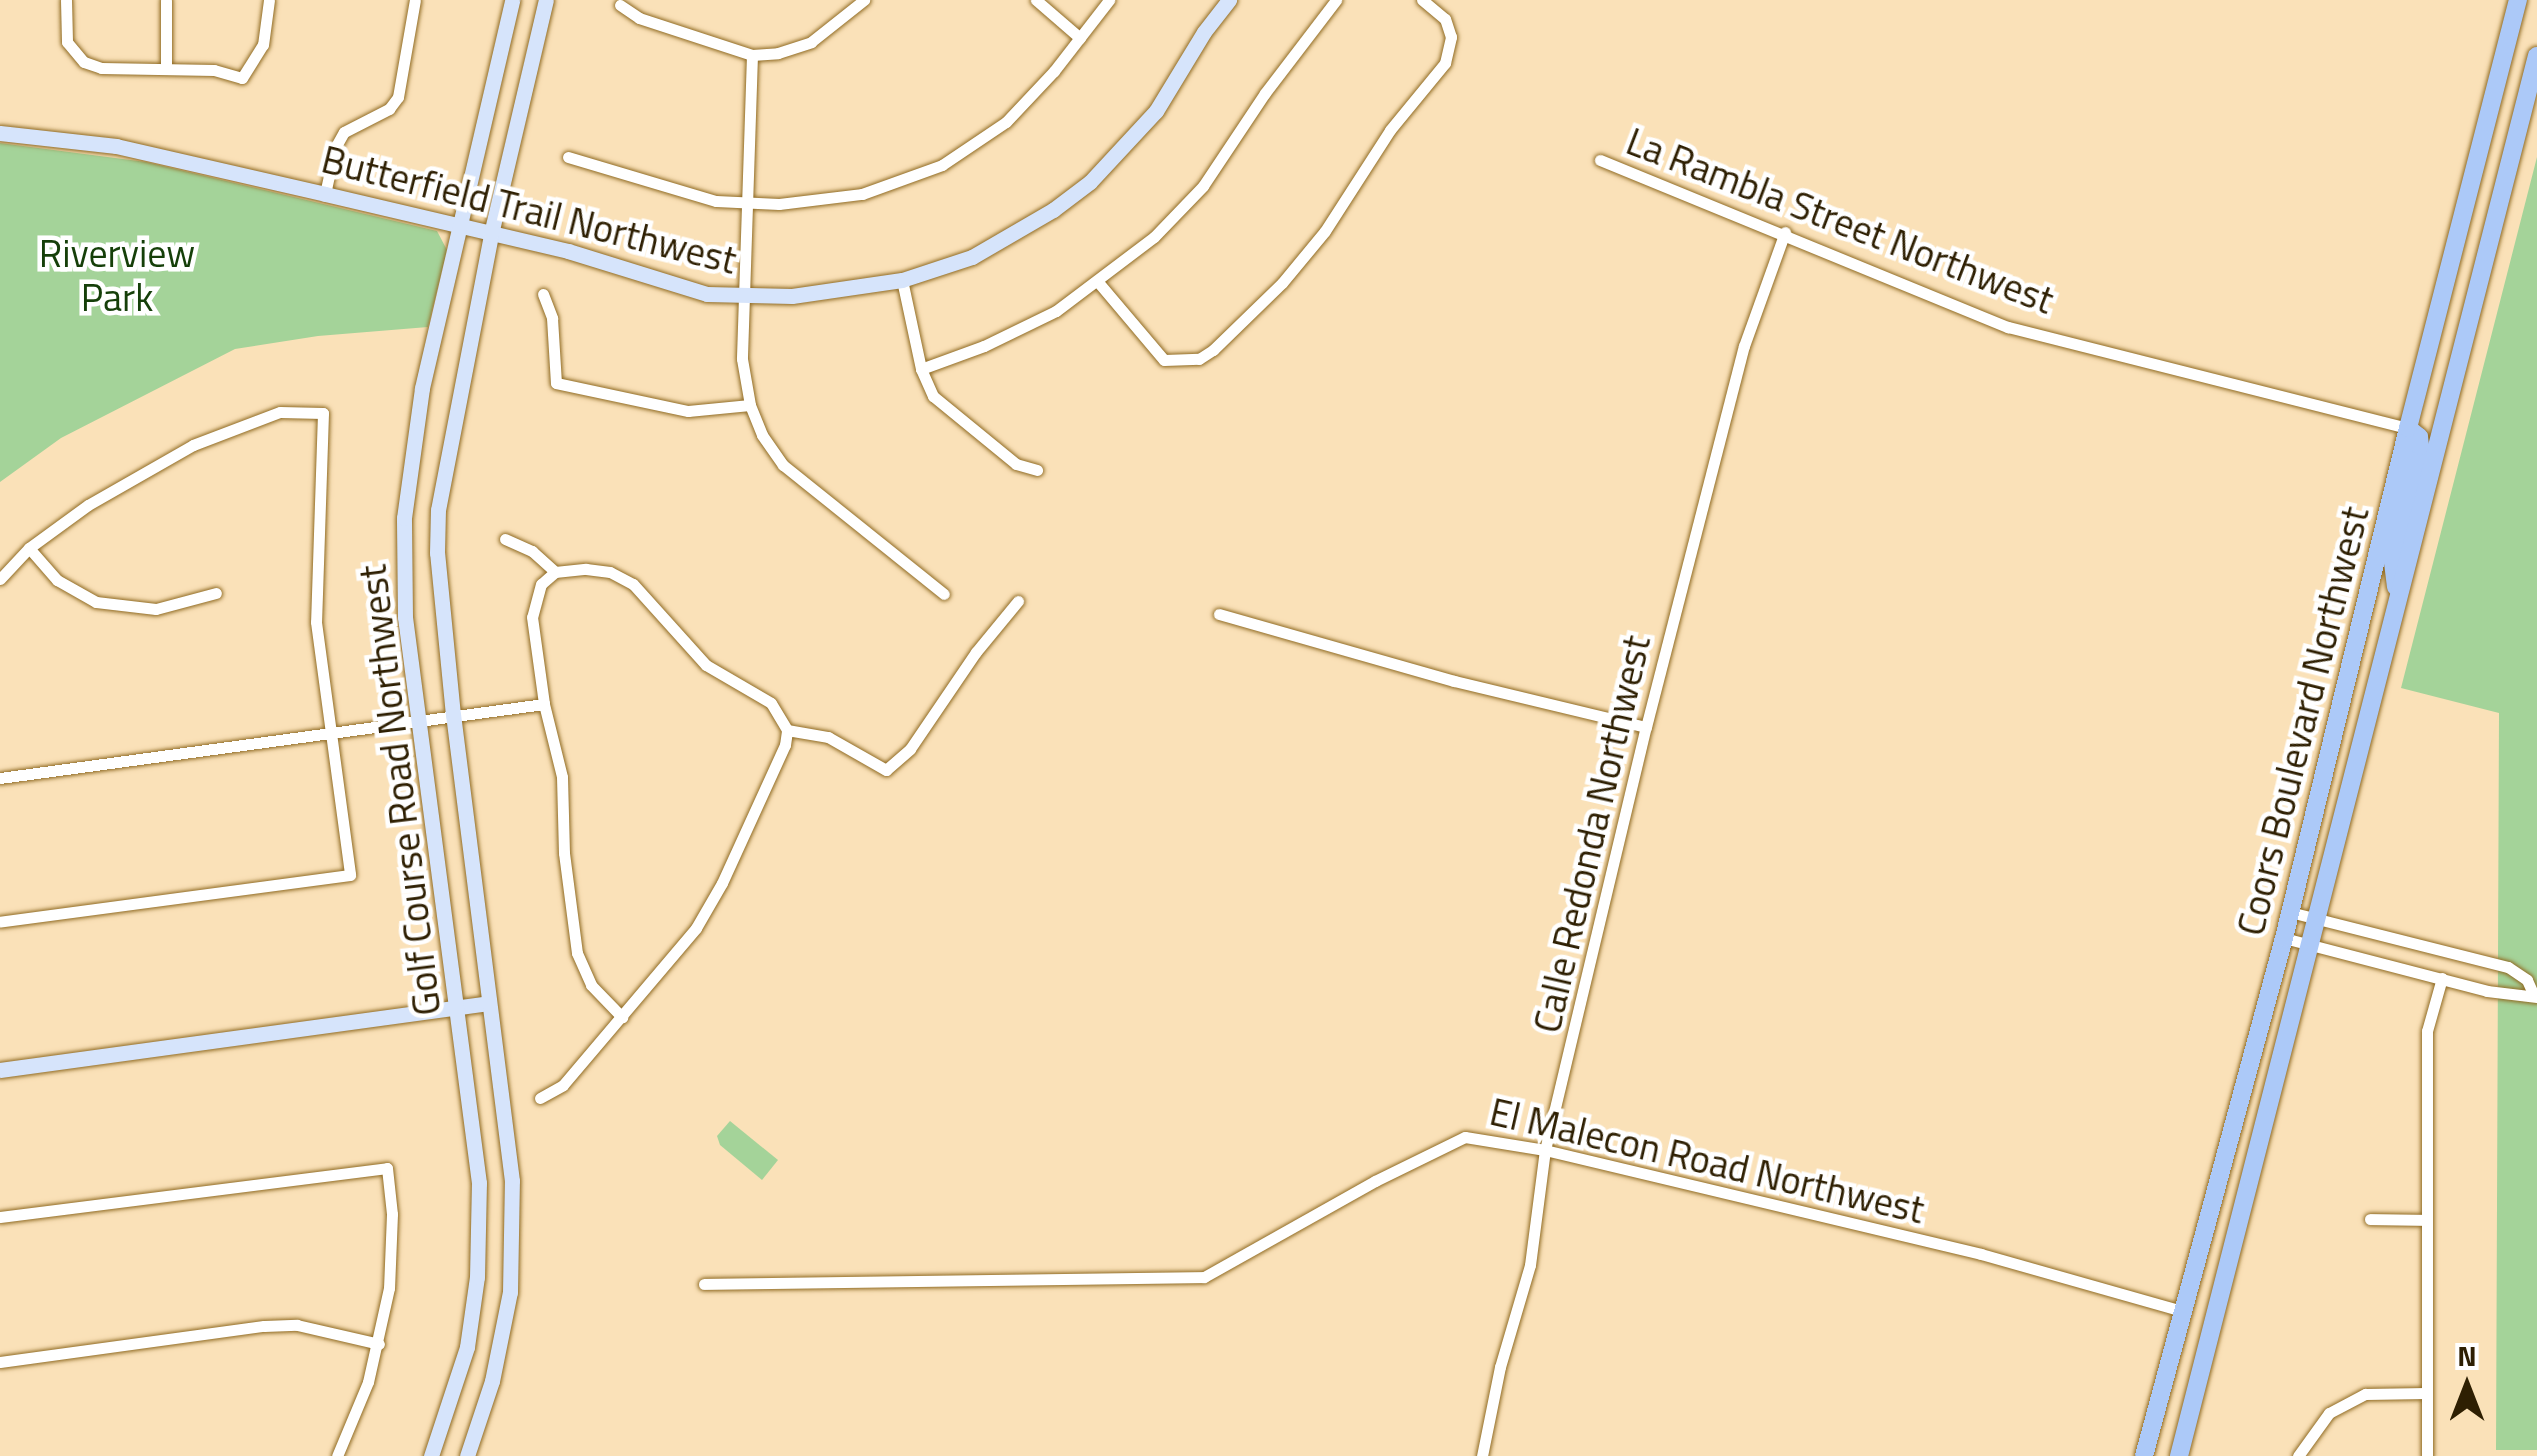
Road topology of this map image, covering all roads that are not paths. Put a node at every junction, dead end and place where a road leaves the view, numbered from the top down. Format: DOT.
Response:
graph roads {
  1 [pos="66,0"];
  2 [pos="166,0"];
  3 [pos="268,0"];
  4 [pos="415,0"];
  5 [pos="512,0"];
  6 [pos="546,0"];
  7 [pos="864,0"];
  8 [pos="1036,0"];
  9 [pos="1109,0"];
  10 [pos="1229,0"];
  11 [pos="1336,0"];
  12 [pos="1422,0"];
  13 [pos="2518,0"];
  14 [pos="620,5"];
  15 [pos="1080,38"];
  16 [pos="752,54"];
  17 [pos="2537,56"];
  18 [pos="166,68"];
  19 [pos="0,133"];
  20 [pos="568,157"];
  21 [pos="1600,160"];
  22 [pos="325,194"];
  23 [pos="748,204"];
  24 [pos="460,226"];
  25 [pos="1784,232"];
  26 [pos="491,234"];
  27 [pos="902,280"];
  28 [pos="1098,282"];
  29 [pos="544,294"];
  30 [pos="744,296"];
  31 [pos="922,368"];
  32 [pos="750,405"];
  33 [pos="2408,428"];
  34 [pos="1036,470"];
  35 [pos="505,539"];
  36 [pos="29,548"];
  37 [pos="554,572"];
  38 [pos="0,578"];
  39 [pos="216,593"];
  40 [pos="944,594"];
  41 [pos="1018,600"];
  42 [pos="2398,602"];
  43 [pos="1218,614"];
  44 [pos="544,704"];
  45 [pos="453,715"];
  46 [pos="418,719"];
  47 [pos="1646,727"];
  48 [pos="786,730"];
  49 [pos="331,732"];
  50 [pos="0,778"];
  51 [pos="2290,912"];
  52 [pos="2318,919"];
  53 [pos="0,922"];
  54 [pos="2284,938"];
  55 [pos="2311,945"];
  56 [pos="2442,978"];
  57 [pos="2536,997"];
  58 [pos="488,1003"];
  59 [pos="457,1008"];
  60 [pos="622,1017"];
  61 [pos="0,1070"];
  62 [pos="540,1098"];
  63 [pos="1545,1150"];
  64 [pos="0,1217"];
  65 [pos="2370,1219"];
  66 [pos="2427,1220"];
  67 [pos="704,1284"];
  68 [pos="2183,1311"];
  69 [pos="378,1344"];
  70 [pos="0,1362"];
  71 [pos="2426,1393"];
  72 [pos="337,1456"];
  73 [pos="432,1456"];
  74 [pos="467,1456"];
  75 [pos="1482,1456"];
  76 [pos="2144,1456"];
  77 [pos="2179,1456"];
  78 [pos="2298,1456"];
  79 [pos="2427,1456"];
  1 -- 18 [label="street"];
  2 -- 18 [label="street"];
  3 -- 18 [label="street"];
  4 -- 22 [label="street"];
  5 -- 24 [label="main road, Golf Course Road Northwest"];
  6 -- 26 [label="main road, Golf Course Road Northwest"];
  7 -- 16 [label="street"];
  8 -- 15 [label="street"];
  9 -- 15 [label="street"];
  10 -- 27 [label="main road, Butterfield Trail Northwest"];
  11 -- 28 [label="street"];
  12 -- 28 [label="street"];
  13 -- 33 [label="main road, Coors Boulevard Northwest"];
  14 -- 16 [label="street"];
  15 -- 23 [label="street"];
  16 -- 23 [label="street"];
  17 -- 42 [label="main road, Coors Boulevard Northwest"];
  19 -- 22 [label="main road, Butterfield Trail Northwest"];
  20 -- 23 [label="street"];
  21 -- 25 [label="street, La Rambla Street Northwest"];
  22 -- 24 [label="main road, Butterfield Trail Northwest"];
  23 -- 30 [label="street"];
  24 -- 26 [label="main road, Butterfield Trail Northwest"];
  24 -- 46 [label="main road, Golf Course Road Northwest"];
  25 -- 33 [label="street, La Rambla Street Northwest"];
  25 -- 47 [label="street, Calle Redonda Northwest"];
  26 -- 30 [label="main road, Butterfield Trail Northwest"];
  26 -- 45 [label="main road, Golf Course Road Northwest"];
  27 -- 30 [label="main road, Butterfield Trail Northwest"];
  27 -- 31 [label="street"];
  28 -- 31 [label="street"];
  29 -- 32 [label="street"];
  30 -- 32 [label="street"];
  31 -- 34 [label="street"];
  32 -- 40 [label="street"];
  33 -- 42 [label="main road"];
  33 -- 51 [label="main road, Coors Boulevard Northwest"];
  35 -- 37 [label="street"];
  36 -- 38 [label="street"];
  36 -- 39 [label="street"];
  36 -- 49 [label="street"];
  37 -- 44 [label="street"];
  37 -- 48 [label="street"];
  41 -- 48 [label="street"];
  42 -- 52 [label="main road, Coors Boulevard Northwest"];
  43 -- 47 [label="street"];
  44 -- 45 [label="street"];
  44 -- 60 [label="street"];
  45 -- 46 [label="street"];
  45 -- 58 [label="main road, Golf Course Road Northwest"];
  46 -- 49 [label="street"];
  46 -- 59 [label="main road, Golf Course Road Northwest"];
  47 -- 63 [label="street, Calle Redonda Northwest"];
  48 -- 60 [label="street"];
  49 -- 50 [label="street"];
  49 -- 53 [label="street"];
  51 -- 52 [label="street"];
  51 -- 54 [label="main road, Coors Boulevard Northwest"];
  52 -- 55 [label="main road, Coors Boulevard Northwest"];
  52 -- 57 [label="street"];
  54 -- 55 [label="street"];
  54 -- 68 [label="main road, Coors Boulevard Northwest"];
  55 -- 56 [label="street"];
  55 -- 77 [label="main road, Coors Boulevard Northwest"];
  56 -- 57 [label="street"];
  56 -- 66 [label="street"];
  58 -- 59 [label="main road"];
  58 -- 74 [label="main road, Golf Course Road Northwest"];
  59 -- 61 [label="main road"];
  59 -- 73 [label="main road, Golf Course Road Northwest"];
  60 -- 62 [label="street"];
  63 -- 67 [label="street, El Malecon Road Northwest"];
  63 -- 68 [label="street, El Malecon Road Northwest"];
  63 -- 75 [label="street, Calle Redonda Northwest"];
  64 -- 69 [label="street"];
  65 -- 66 [label="street"];
  66 -- 71 [label="street"];
  68 -- 76 [label="main road, Coors Boulevard Northwest"];
  69 -- 70 [label="street"];
  69 -- 72 [label="street"];
  71 -- 78 [label="street"];
  71 -- 79 [label="street"];
}
